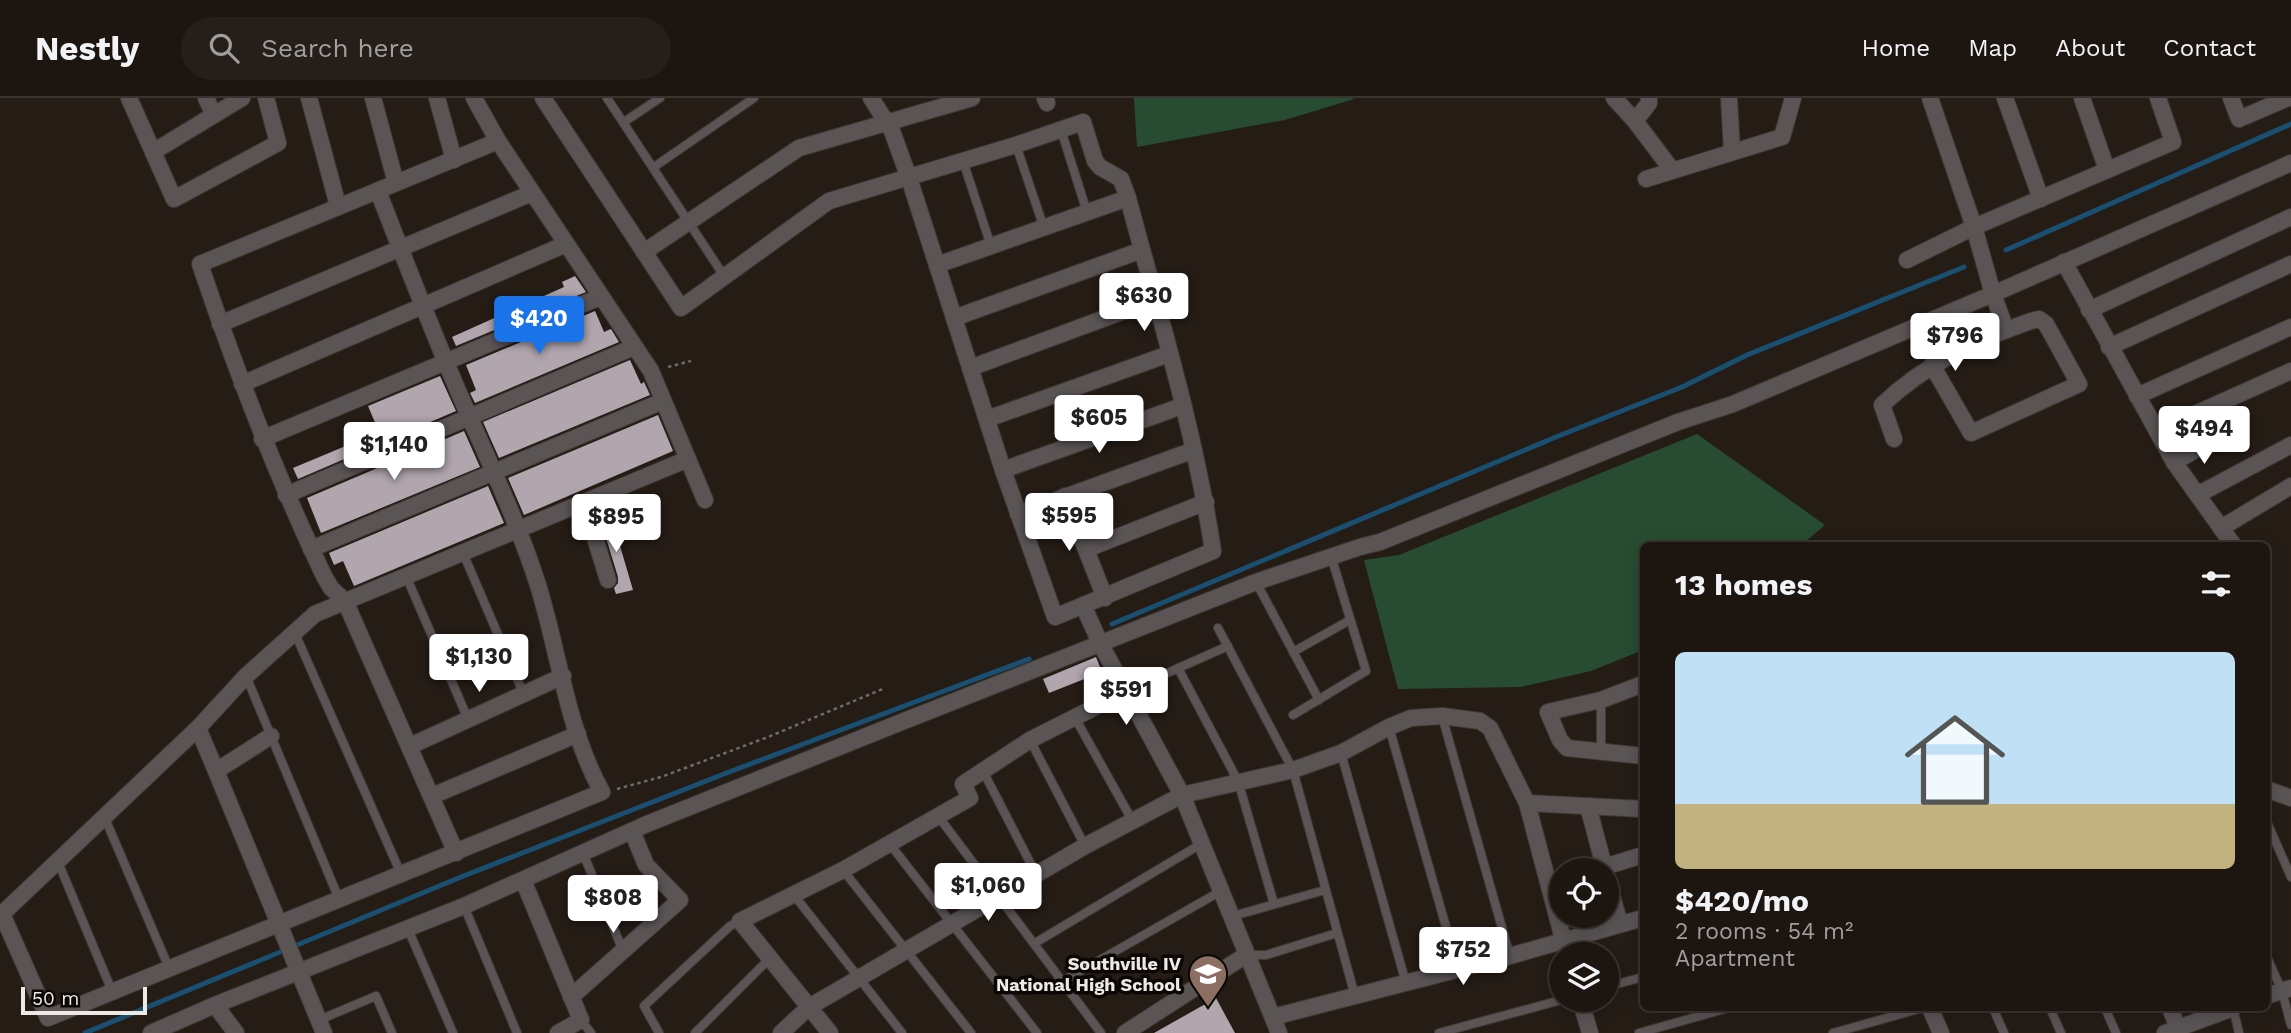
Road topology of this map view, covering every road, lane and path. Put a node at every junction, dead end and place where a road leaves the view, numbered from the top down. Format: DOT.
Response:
graph roads {
  1 [pos="129,98"];
  2 [pos="206,98"];
  3 [pos="242,98"];
  4 [pos="266,98"];
  5 [pos="309,98"];
  6 [pos="373,98"];
  7 [pos="437,98"];
  8 [pos="474,98"];
  9 [pos="543,98"];
  10 [pos="607,98"];
  11 [pos="660,98"];
  12 [pos="754,98"];
  13 [pos="871,98"];
  14 [pos="972,98"];
  15 [pos="1614,98"];
  16 [pos="1649,98"];
  17 [pos="1729,98"];
  18 [pos="1793,98"];
  19 [pos="1930,98"];
  20 [pos="2006,98"];
  21 [pos="2082,98"];
  22 [pos="2158,98"];
  23 [pos="2231,98"];
  24 [pos="2288,98"];
  25 [pos="937,103"];
  26 [pos="214,115"];
  27 [pos="1635,121"];
  28 [pos="624,122"];
  29 [pos="886,122"];
  30 [pos="1062,130"];
  31 [pos="498,141"];
  32 [pos="1016,145"];
  33 [pos="153,152"];
  34 [pos="1732,152"];
  35 [pos="454,160"];
  36 [pos="963,161"];
  37 [pos="2291,163"];
  38 [pos="654,167"];
  39 [pos="1672,170"];
  40 [pos="2108,170"];
  41 [pos="909,178"];
  42 [pos="1646,179"];
  43 [pos="396,183"];
  44 [pos="377,191"];
  45 [pos="532,193"];
  46 [pos="1128,198"];
  47 [pos="2041,199"];
  48 [pos="338,206"];
  49 [pos="1087,212"];
  50 [pos="2291,217"];
  51 [pos="689,223"];
  52 [pos="1974,227"];
  53 [pos="1044,228"];
  54 [pos="566,244"];
  55 [pos="991,246"];
  56 [pos="401,250"];
  57 [pos="1142,250"];
  58 [pos="645,253"];
  59 [pos="1907,260"];
  60 [pos="2064,262"];
  61 [pos="2291,264"];
  62 [pos="937,265"];
  63 [pos="724,276"];
  64 [pos="1993,294"];
  65 [pos="600,297"];
  66 [pos="1154,300"];
  67 [pos="423,305"];
  68 [pos="2089,310"];
  69 [pos="954,318"];
  70 [pos="220,324"];
  71 [pos="2291,327"];
  72 [pos="2007,330"];
  73 [pos="634,347"];
  74 [pos="2109,348"];
  75 [pos="1168,354"];
  76 [pos="691,361"];
  77 [pos="446,363"];
  78 [pos="1931,365"];
  79 [pos="970,368"];
  80 [pos="651,371"];
  81 [pos="2291,371"];
  82 [pos="242,384"];
  83 [pos="2137,396"];
  84 [pos="663,401"];
  85 [pos="1182,406"];
  86 [pos="469,417"];
  87 [pos="987,419"];
  88 [pos="2157,431"];
  89 [pos="2217,438"];
  90 [pos="262,439"];
  91 [pos="1894,439"];
  92 [pos="2291,445"];
  93 [pos="1194,450"];
  94 [pos="688,459"];
  95 [pos="2174,462"];
  96 [pos="1003,470"];
  97 [pos="493,472"];
  98 [pos="2291,486"];
  99 [pos="2199,494"];
  100 [pos="286,495"];
  101 [pos="1065,496"];
  102 [pos="705,500"];
  103 [pos="584,502"];
  104 [pos="1206,502"];
  105 [pos="1018,514"];
  106 [pos="2221,528"];
  107 [pos="518,530"];
  108 [pos="2231,542"];
  109 [pos="311,549"];
  110 [pos="1087,549"];
  111 [pos="463,553"];
  112 [pos="1331,556"];
  113 [pos="406,576"];
  114 [pos="608,580"];
  115 [pos="1256,582"];
  116 [pos="1105,598"];
  117 [pos="345,601"];
  118 [pos="1083,606"];
  119 [pos="1350,620"];
  120 [pos="1219,628"];
  121 [pos="294,631"];
  122 [pos="1100,643"];
  123 [pos="1228,646"];
  124 [pos="1293,652"];
  125 [pos="1178,668"];
  126 [pos="246,676"];
  127 [pos="563,677"];
  128 [pos="1640,685"];
  129 [pos="885,688"];
  130 [pos="1127,691"];
  131 [pos="524,695"];
  132 [pos="1319,700"];
  133 [pos="1601,700"];
  134 [pos="1074,716"];
  135 [pos="1293,716"];
  136 [pos="1442,716"];
  137 [pos="468,719"];
  138 [pos="1389,727"];
  139 [pos="198,728"];
  140 [pos="578,734"];
  141 [pos="271,736"];
  142 [pos="1030,740"];
  143 [pos="410,746"];
  144 [pos="1341,753"];
  145 [pos="1601,753"];
  146 [pos="1640,756"];
  147 [pos="1293,770"];
  148 [pos="216,771"];
  149 [pos="983,771"];
  150 [pos="1238,781"];
  151 [pos="2270,790"];
  152 [pos="602,792"];
  153 [pos="1182,794"];
  154 [pos="432,796"];
  155 [pos="2291,798"];
  156 [pos="1527,803"];
  157 [pos="1588,806"];
  158 [pos="1640,809"];
  159 [pos="104,816"];
  160 [pos="938,816"];
  161 [pos="1132,820"];
  162 [pos="2270,829"];
  163 [pos="632,831"];
  164 [pos="889,843"];
  165 [pos="1201,844"];
  166 [pos="1085,846"];
  167 [pos="456,853"];
  168 [pos="583,853"];
  169 [pos="1640,856"];
  170 [pos="1602,858"];
  171 [pos="58,861"];
  172 [pos="1619,865"];
  173 [pos="843,870"];
  174 [pos="401,874"];
  175 [pos="1036,874"];
  176 [pos="2291,877"];
  177 [pos="523,880"];
  178 [pos="1325,890"];
  179 [pos="1222,891"];
  180 [pos="794,894"];
  181 [pos="998,896"];
  182 [pos="339,899"];
  183 [pos="1274,904"];
  184 [pos="464,906"];
  185 [pos="1233,916"];
  186 [pos="1640,919"];
  187 [pos="1619,920"];
  188 [pos="740,921"];
  189 [pos="951,923"];
  190 [pos="1620,924"];
  191 [pos="280,926"];
  192 [pos="408,929"];
  193 [pos="1337,933"];
  194 [pos="1565,942"];
  195 [pos="1578,942"];
  196 [pos="1035,943"];
  197 [pos="906,950"];
  198 [pos="1549,950"];
  199 [pos="623,951"];
  200 [pos="1246,955"];
  201 [pos="1510,956"];
  202 [pos="770,958"];
  203 [pos="296,964"];
  204 [pos="2270,966"];
  205 [pos="169,968"];
  206 [pos="1458,969"];
  207 [pos="859,978"];
  208 [pos="1640,978"];
  209 [pos="1063,981"];
  210 [pos="1406,983"];
  211 [pos="1619,984"];
  212 [pos="113,991"];
  213 [pos="2280,992"];
  214 [pos="1354,996"];
  215 [pos="571,997"];
  216 [pos="1549,1003"];
  217 [pos="215,1004"];
  218 [pos="810,1007"];
  219 [pos="1717,1011"];
  220 [pos="1911,1011"];
  221 [pos="1931,1011"];
  222 [pos="1994,1011"];
  223 [pos="2051,1011"];
  224 [pos="2106,1011"];
  225 [pos="2171,1011"];
  226 [pos="2225,1011"];
  227 [pos="2234,1011"];
  228 [pos="1584,1012"];
  229 [pos="1273,1017"];
  230 [pos="2291,1025"];
  231 [pos="586,1026"];
  232 [pos="321,1027"];
  233 [pos="2174,1031"];
  234 [pos="155,1032"];
  235 [pos="236,1033"];
  236 [pos="392,1033"];
  237 [pos="453,1033"];
  238 [pos="517,1033"];
  239 [pos="558,1033"];
  240 [pos="659,1033"];
  241 [pos="695,1033"];
  242 [pos="781,1033"];
  243 [pos="830,1033"];
  244 [pos="902,1033"];
  245 [pos="971,1033"];
  246 [pos="1037,1033"];
  247 [pos="1101,1033"];
  248 [pos="1125,1033"];
  249 [pos="1279,1033"];
  250 [pos="1439,1033"];
  251 [pos="1590,1033"];
  252 [pos="1639,1033"];
  253 [pos="1833,1033"];
  254 [pos="1941,1033"];
  255 [pos="2004,1033"];
  256 [pos="2061,1033"];
  257 [pos="2116,1033"];
  258 [pos="2239,1033"];
  1 -- 33 [label="street"];
  2 -- 26 [label="street"];
  3 -- 26 [label="street"];
  4 -- 33 [label="street"];
  5 -- 48 [label="street"];
  6 -- 43 [label="street"];
  7 -- 35 [label="street"];
  8 -- 31 [label="street"];
  9 -- 58 [label="street"];
  10 -- 28 [label="lane"];
  11 -- 28 [label="lane"];
  12 -- 38 [label="lane"];
  13 -- 29 [label="street"];
  14 -- 25 [label="street"];
  15 -- 27 [label="street"];
  16 -- 27 [label="street"];
  17 -- 34 [label="street"];
  18 -- 34 [label="street"];
  19 -- 52 [label="street"];
  20 -- 47 [label="street"];
  21 -- 40 [label="street"];
  22 -- 40 [label="street"];
  23 -- 24 [label="street"];
  25 -- 29 [label="street"];
  26 -- 33 [label="street"];
  27 -- 39 [label="street"];
  28 -- 38 [label="lane"];
  29 -- 41 [label="street"];
  29 -- 51 [label="street"];
  30 -- 32 [label="street"];
  30 -- 46 [label="street"];
  30 -- 49 [label="lane"];
  31 -- 35 [label="street"];
  31 -- 45 [label="street"];
  32 -- 36 [label="street"];
  32 -- 53 [label="lane"];
  34 -- 39 [label="street"];
  35 -- 43 [label="street"];
  36 -- 41 [label="street"];
  36 -- 55 [label="lane"];
  37 -- 60 [label="street"];
  38 -- 51 [label="lane"];
  39 -- 42 [label="street"];
  40 -- 47 [label="street"];
  41 -- 62 [label="street"];
  41 -- 63 [label="street"];
  43 -- 44 [label="street"];
  44 -- 48 [label="street"];
  44 -- 56 [label="street"];
  45 -- 54 [label="street"];
  45 -- 56 [label="street"];
  46 -- 49 [label="street"];
  46 -- 57 [label="street"];
  47 -- 52 [label="street"];
  48 -- 70 [label="street"];
  49 -- 53 [label="street"];
  50 -- 68 [label="street"];
  51 -- 58 [label="street"];
  51 -- 63 [label="lane"];
  52 -- 59 [label="street"];
  52 -- 64 [label="street"];
  53 -- 55 [label="street"];
  54 -- 65 [label="street"];
  54 -- 67 [label="street"];
  55 -- 62 [label="street"];
  56 -- 67 [label="street"];
  56 -- 70 [label="street"];
  57 -- 66 [label="street"];
  57 -- 69 [label="street"];
  58 -- 63 [label="street"];
  60 -- 64 [label="street"];
  60 -- 68 [label="street"];
  61 -- 74 [label="street"];
  62 -- 69 [label="street"];
  64 -- 72 [label="street"];
  64 -- 112 [label="street"];
  65 -- 73 [label="street"];
  65 -- 77 [label="street"];
  66 -- 75 [label="street"];
  66 -- 79 [label="street"];
  67 -- 77 [label="street"];
  67 -- 82 [label="street"];
  68 -- 74 [label="street"];
  69 -- 79 [label="street"];
  70 -- 82 [label="street"];
  71 -- 83 [label="street"];
  72 -- 78 [label="street"];
  72 -- 78 [label="street"];
  73 -- 80 [label="street"];
  73 -- 86 [label="street"];
  74 -- 83 [label="street"];
  75 -- 85 [label="street"];
  75 -- 87 [label="street"];
  76 -- 80 [label="path"];
  77 -- 86 [label="street"];
  77 -- 90 [label="street"];
  78 -- 91 [label="street"];
  79 -- 87 [label="street"];
  80 -- 84 [label="street"];
  81 -- 88 [label="street"];
  82 -- 90 [label="street"];
  83 -- 88 [label="street"];
  84 -- 94 [label="street"];
  84 -- 97 [label="street"];
  85 -- 93 [label="street"];
  85 -- 96 [label="street"];
  86 -- 97 [label="street"];
  86 -- 100 [label="street"];
  87 -- 96 [label="street"];
  88 -- 95 [label="street"];
  89 -- 95 [label="street"];
  90 -- 100 [label="street"];
  92 -- 99 [label="street"];
  93 -- 101 [label="street"];
  93 -- 104 [label="street"];
  94 -- 102 [label="street"];
  94 -- 103 [label="street"];
  95 -- 99 [label="street"];
  96 -- 105 [label="street"];
  97 -- 107 [label="street"];
  97 -- 109 [label="street"];
  98 -- 106 [label="street"];
  99 -- 106 [label="street"];
  100 -- 109 [label="street"];
  101 -- 105 [label="street"];
  101 -- 110 [label="street"];
  103 -- 107 [label="street"];
  103 -- 114 [label="street"];
  104 -- 110 [label="street"];
  104 -- 116 [label="street"];
  105 -- 118 [label="street"];
  106 -- 108 [label="street"];
  107 -- 111 [label="street"];
  107 -- 127 [label="street"];
  109 -- 117 [label="street"];
  110 -- 116 [label="street"];
  111 -- 113 [label="street"];
  111 -- 131 [label="lane"];
  112 -- 115 [label="street"];
  112 -- 119 [label="lane"];
  113 -- 117 [label="street"];
  113 -- 137 [label="lane"];
  115 -- 122 [label="street"];
  115 -- 124 [label="lane"];
  116 -- 118 [label="street"];
  117 -- 121 [label="street"];
  117 -- 143 [label="street"];
  118 -- 122 [label="street"];
  119 -- 124 [label="lane"];
  119 -- 132 [label="lane"];
  120 -- 123 [label="lane"];
  121 -- 126 [label="street"];
  121 -- 174 [label="lane"];
  122 -- 130 [label="street"];
  122 -- 163 [label="street"];
  123 -- 125 [label="lane"];
  123 -- 147 [label="lane"];
  124 -- 132 [label="lane"];
  125 -- 130 [label="lane"];
  125 -- 150 [label="lane"];
  126 -- 139 [label="street"];
  126 -- 141 [label="lane"];
  127 -- 131 [label="street"];
  127 -- 140 [label="street"];
  128 -- 133 [label="street"];
  129 -- 152 [label="path"];
  130 -- 134 [label="street"];
  130 -- 153 [label="street"];
  131 -- 137 [label="street"];
  132 -- 135 [label="lane"];
  133 -- 145 [label="lane"];
  133 -- 145 [label="street"];
  134 -- 142 [label="street"];
  134 -- 161 [label="lane"];
  136 -- 138 [label="street"];
  136 -- 156 [label="street"];
  136 -- 201 [label="lane"];
  137 -- 143 [label="street"];
  138 -- 144 [label="street"];
  138 -- 206 [label="lane"];
  139 -- 148 [label="street"];
  139 -- 159 [label="street"];
  140 -- 152 [label="street"];
  140 -- 154 [label="street"];
  141 -- 148 [label="street"];
  141 -- 182 [label="lane"];
  142 -- 149 [label="street"];
  142 -- 166 [label="lane"];
  143 -- 154 [label="street"];
  144 -- 147 [label="street"];
  144 -- 210 [label="lane"];
  145 -- 146 [label="street"];
  147 -- 150 [label="street"];
  147 -- 178 [label="lane"];
  148 -- 191 [label="street"];
  149 -- 160 [label="street"];
  149 -- 175 [label="lane"];
  150 -- 153 [label="street"];
  150 -- 183 [label="lane"];
  151 -- 155 [label="street"];
  152 -- 167 [label="street"];
  153 -- 161 [label="street"];
  153 -- 165 [label="street"];
  154 -- 167 [label="street"];
  156 -- 157 [label="street"];
  156 -- 194 [label="street"];
  157 -- 158 [label="street"];
  157 -- 170 [label="street"];
  159 -- 171 [label="street"];
  159 -- 205 [label="lane"];
  160 -- 164 [label="street"];
  160 -- 181 [label="lane"];
  161 -- 166 [label="street"];
  162 -- 176 [label="lane"];
  163 -- 168 [label="street"];
  163 -- 199 [label="street"];
  164 -- 173 [label="street"];
  164 -- 189 [label="lane"];
  165 -- 179 [label="street"];
  165 -- 196 [label="lane"];
  166 -- 175 [label="street"];
  167 -- 174 [label="street"];
  168 -- 177 [label="street"];
  168 -- 199 [label="lane"];
  169 -- 172 [label="street"];
  171 -- 212 [label="lane"];
  171 -- 212 [label="street"];
  173 -- 180 [label="street"];
  173 -- 197 [label="lane"];
  174 -- 182 [label="street"];
  175 -- 181 [label="street"];
  177 -- 184 [label="street"];
  177 -- 215 [label="street"];
  178 -- 183 [label="lane"];
  178 -- 193 [label="lane"];
  179 -- 185 [label="street"];
  179 -- 209 [label="lane"];
  180 -- 188 [label="street"];
  180 -- 207 [label="lane"];
  181 -- 189 [label="street"];
  181 -- 196 [label="lane"];
  182 -- 191 [label="street"];
  183 -- 185 [label="lane"];
  184 -- 192 [label="street"];
  184 -- 238 [label="lane"];
  185 -- 200 [label="street"];
  186 -- 190 [label="street"];
  187 -- 190 [label="street"];
  188 -- 202 [label="street"];
  188 -- 240 [label="lane"];
  189 -- 197 [label="street"];
  189 -- 246 [label="lane"];
  190 -- 195 [label="street"];
  191 -- 203 [label="street"];
  191 -- 205 [label="street"];
  192 -- 203 [label="street"];
  192 -- 237 [label="lane"];
  193 -- 200 [label="lane"];
  193 -- 214 [label="lane"];
  196 -- 209 [label="lane"];
  197 -- 207 [label="street"];
  197 -- 245 [label="lane"];
  198 -- 201 [label="street"];
  199 -- 215 [label="street"];
  200 -- 229 [label="street"];
  200 -- 248 [label="street"];
  201 -- 206 [label="street"];
  202 -- 218 [label="street"];
  202 -- 241 [label="lane"];
  203 -- 217 [label="street"];
  203 -- 232 [label="street"];
  204 -- 213 [label="lane"];
  205 -- 212 [label="street"];
  206 -- 210 [label="street"];
  207 -- 218 [label="street"];
  207 -- 244 [label="lane"];
  208 -- 211 [label="lane"];
  209 -- 247 [label="lane"];
  210 -- 214 [label="street"];
  213 -- 230 [label="lane"];
  214 -- 229 [label="street"];
  215 -- 231 [label="street"];
  216 -- 250 [label="lane"];
  217 -- 234 [label="street"];
  217 -- 235 [label="street"];
  218 -- 242 [label="street"];
  218 -- 243 [label="street"];
  219 -- 252 [label="lane"];
  220 -- 253 [label="lane"];
  221 -- 254 [label="street"];
  222 -- 255 [label="lane"];
  223 -- 256 [label="lane"];
  224 -- 257 [label="lane"];
  225 -- 233 [label="street"];
  226 -- 233 [label="street"];
  227 -- 258 [label="lane"];
  228 -- 251 [label="street"];
  229 -- 249 [label="street"];
  231 -- 239 [label="street"];
  232 -- 236 [label="lane"];
}
